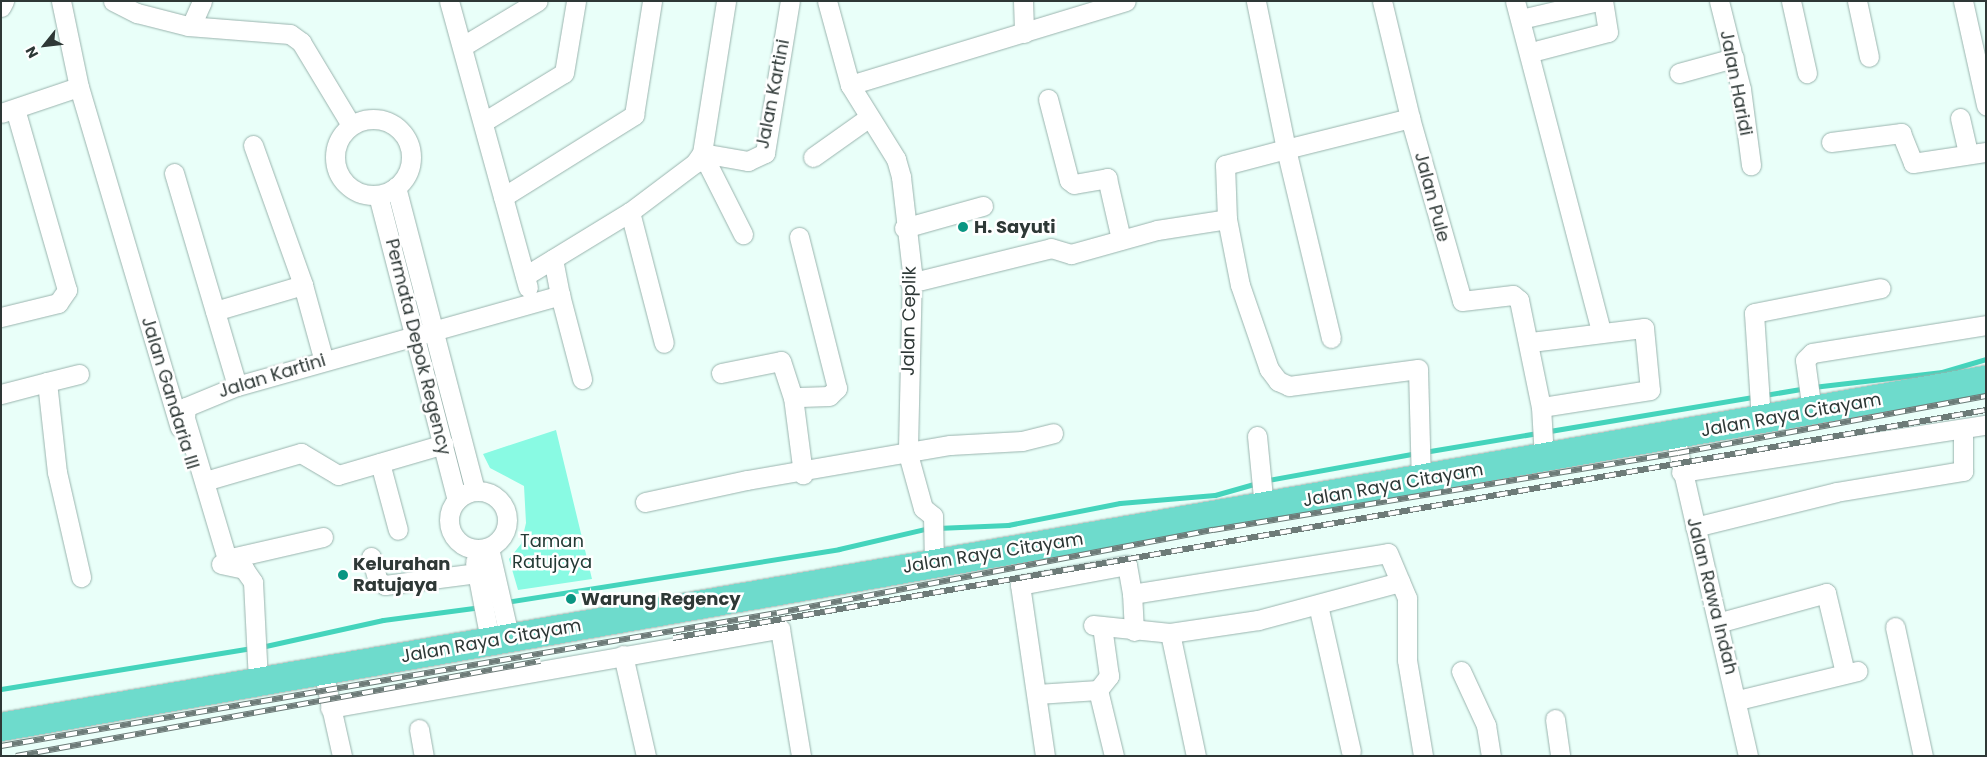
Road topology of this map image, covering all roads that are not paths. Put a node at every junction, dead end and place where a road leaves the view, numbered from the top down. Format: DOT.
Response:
graph roads {
  1 [pos="4,1"];
  2 [pos="61,1"];
  3 [pos="113,1"];
  4 [pos="202,1"];
  5 [pos="449,1"];
  6 [pos="538,1"];
  7 [pos="576,1"];
  8 [pos="652,1"];
  9 [pos="726,1"];
  10 [pos="790,1"];
  11 [pos="827,1"];
  12 [pos="1023,1"];
  13 [pos="1126,1"];
  14 [pos="1256,1"];
  15 [pos="1382,1"];
  16 [pos="1516,1"];
  17 [pos="1598,1"];
  18 [pos="1603,1"];
  19 [pos="1719,1"];
  20 [pos="1791,1"];
  21 [pos="1857,1"];
  22 [pos="1963,1"];
  23 [pos="1,7"];
  24 [pos="1521,19"];
  25 [pos="191,26"];
  26 [pos="1024,33"];
  27 [pos="463,46"];
  28 [pos="1538,50"];
  29 [pos="1869,56"];
  30 [pos="1734,58"];
  31 [pos="1679,73"];
  32 [pos="1807,73"];
  33 [pos="850,85"];
  34 [pos="76,88"];
  35 [pos="1048,99"];
  36 [pos="1986,105"];
  37 [pos="8,111"];
  38 [pos="868,118"];
  39 [pos="1410,118"];
  40 [pos="1960,118"];
  41 [pos="485,121"];
  42 [pos="351,125"];
  43 [pos="1831,142"];
  44 [pos="253,145"];
  45 [pos="1286,149"];
  46 [pos="702,152"];
  47 [pos="1977,153"];
  48 [pos="814,157"];
  49 [pos="1751,164"];
  50 [pos="174,173"];
  51 [pos="396,187"];
  52 [pos="378,195"];
  53 [pos="503,197"];
  54 [pos="983,206"];
  55 [pos="630,212"];
  56 [pos="1227,219"];
  57 [pos="904,228"];
  58 [pos="743,234"];
  59 [pos="799,236"];
  60 [pos="1121,240"];
  61 [pos="553,259"];
  62 [pos="524,276"];
  63 [pos="910,284"];
  64 [pos="302,285"];
  65 [pos="1881,288"];
  66 [pos="560,295"];
  67 [pos="532,301"];
  68 [pos="215,311"];
  69 [pos="1,317"];
  70 [pos="1986,325"];
  71 [pos="434,327"];
  72 [pos="1601,332"];
  73 [pos="415,333"];
  74 [pos="1331,338"];
  75 [pos="1531,342"];
  76 [pos="664,343"];
  77 [pos="324,361"];
  78 [pos="79,374"];
  79 [pos="721,374"];
  80 [pos="582,379"];
  81 [pos="1986,380"];
  82 [pos="47,382"];
  83 [pos="237,386"];
  84 [pos="1,394"];
  85 [pos="793,397"];
  86 [pos="1761,404"];
  87 [pos="1811,404"];
  88 [pos="1986,424"];
  89 [pos="1542,430"];
  90 [pos="1963,430"];
  91 [pos="1053,433"];
  92 [pos="1257,436"];
  93 [pos="1675,437"];
  94 [pos="444,444"];
  95 [pos="908,454"];
  96 [pos="380,463"];
  97 [pos="1681,472"];
  98 [pos="1420,473"];
  99 [pos="803,474"];
  100 [pos="204,481"];
  101 [pos="475,491"];
  102 [pos="457,500"];
  103 [pos="1263,500"];
  104 [pos="645,502"];
  105 [pos="1695,527"];
  106 [pos="398,530"];
  107 [pos="324,537"];
  108 [pos="480,548"];
  109 [pos="934,554"];
  110 [pos="371,557"];
  111 [pos="477,573"];
  112 [pos="81,578"];
  113 [pos="1400,582"];
  114 [pos="1132,594"];
  115 [pos="1318,605"];
  116 [pos="1721,622"];
  117 [pos="1896,627"];
  118 [pos="498,630"];
  119 [pos="1134,631"];
  120 [pos="1170,633"];
  121 [pos="623,655"];
  122 [pos="323,671"];
  123 [pos="1461,671"];
  124 [pos="257,672"];
  125 [pos="1098,690"];
  126 [pos="1037,694"];
  127 [pos="1738,700"];
  128 [pos="330,708"];
  129 [pos="1555,719"];
  130 [pos="1,727"];
  131 [pos="420,729"];
  132 [pos="1351,750"];
  133 [pos="342,756"];
  134 [pos="424,756"];
  135 [pos="646,756"];
  136 [pos="801,756"];
  137 [pos="1045,756"];
  138 [pos="1114,756"];
  139 [pos="1196,756"];
  140 [pos="1423,756"];
  141 [pos="1491,756"];
  142 [pos="1560,756"];
  143 [pos="1748,756"];
  144 [pos="1923,756"];
  1 -- 23 [label="street"];
  2 -- 34 [label="street"];
  3 -- 25 [label="street"];
  4 -- 25 [label="street"];
  5 -- 27 [label="street"];
  6 -- 27 [label="street"];
  7 -- 41 [label="street"];
  8 -- 53 [label="street"];
  9 -- 46 [label="street"];
  10 -- 46 [label="street, Jalan Kartini"];
  11 -- 33 [label="street, Jalan Ceplik"];
  12 -- 26 [label="street"];
  13 -- 26 [label="street"];
  14 -- 45 [label="street"];
  15 -- 39 [label="street"];
  16 -- 24 [label="street"];
  17 -- 24 [label="street"];
  18 -- 28 [label="street"];
  19 -- 30 [label="street, Jalan Haridi"];
  20 -- 32 [label="street"];
  21 -- 29 [label="street"];
  22 -- 36 [label="street"];
  24 -- 72 [label="street"];
  25 -- 42 [label="street"];
  26 -- 33 [label="street"];
  27 -- 41 [label="street"];
  30 -- 31 [label="street"];
  30 -- 49 [label="street, Jalan Haridi"];
  33 -- 38 [label="street, Jalan Ceplik"];
  34 -- 37 [label="street"];
  34 -- 124 [label="street, Jalan Gandaria III"];
  35 -- 60 [label="street"];
  37 -- 69 [label="street"];
  38 -- 48 [label="street"];
  38 -- 57 [label="street, Jalan Ceplik"];
  39 -- 45 [label="street"];
  39 -- 75 [label="street, Jalan Pule"];
  40 -- 47 [label="street"];
  41 -- 53 [label="street"];
  42 -- 51 [label="street"];
  42 -- 52 [label="street"];
  43 -- 47 [label="street"];
  44 -- 64 [label="street"];
  45 -- 56 [label="street"];
  45 -- 74 [label="street"];
  46 -- 55 [label="street"];
  46 -- 58 [label="street"];
  50 -- 68 [label="street"];
  51 -- 52 [label="street"];
  51 -- 71 [label="street, Permata Depok Regency"];
  52 -- 73 [label="street, Permata Depok Regency"];
  53 -- 62 [label="street"];
  54 -- 57 [label="street"];
  55 -- 61 [label="street"];
  55 -- 76 [label="street"];
  56 -- 60 [label="street"];
  56 -- 98 [label="street"];
  57 -- 63 [label="street, Jalan Ceplik"];
  59 -- 85 [label="street"];
  60 -- 63 [label="street"];
  61 -- 62 [label="street"];
  61 -- 66 [label="street"];
  62 -- 67 [label="street"];
  63 -- 95 [label="street, Jalan Ceplik"];
  64 -- 68 [label="street"];
  64 -- 77 [label="street"];
  65 -- 86 [label="street"];
  66 -- 67 [label="street"];
  66 -- 80 [label="street"];
  67 -- 71 [label="street, Jalan Kartini"];
  68 -- 83 [label="street"];
  70 -- 87 [label="street"];
  71 -- 73 [label="street, Jalan Kartini"];
  71 -- 101 [label="street, Permata Depok Regency"];
  72 -- 75 [label="street"];
  72 -- 89 [label="street"];
  73 -- 77 [label="street, Jalan Kartini"];
  73 -- 94 [label="street, Permata Depok Regency"];
  75 -- 89 [label="street, Jalan Pule"];
  77 -- 83 [label="street, Jalan Kartini"];
  78 -- 82 [label="street"];
  79 -- 85 [label="street"];
  81 -- 87 [label="main road, Jalan Raya Citayam"];
  82 -- 84 [label="street"];
  82 -- 112 [label="street"];
  83 -- 100 [label="street, Jalan Kartini"];
  85 -- 99 [label="street"];
  86 -- 87 [label="main road, Jalan Raya Citayam"];
  86 -- 93 [label="main road, Jalan Raya Citayam"];
  88 -- 90 [label="street"];
  89 -- 93 [label="main road, Jalan Raya Citayam"];
  89 -- 98 [label="main road, Jalan Raya Citayam"];
  90 -- 97 [label="street"];
  90 -- 105 [label="street"];
  91 -- 95 [label="street"];
  92 -- 103 [label="street"];
  93 -- 97 [label="street, Jalan Rawa Indah"];
  94 -- 96 [label="street"];
  94 -- 102 [label="street, Permata Depok Regency"];
  95 -- 99 [label="street"];
  95 -- 109 [label="street, Jalan Ceplik"];
  96 -- 100 [label="street"];
  96 -- 106 [label="street"];
  97 -- 105 [label="street, Jalan Rawa Indah"];
  98 -- 103 [label="main road, Jalan Raya Citayam"];
  99 -- 104 [label="street"];
  100 -- 107 [label="street, Jalan Kartini"];
  101 -- 102 [label="street"];
  101 -- 108 [label="street"];
  102 -- 108 [label="street"];
  103 -- 109 [label="main road, Jalan Raya Citayam"];
  105 -- 116 [label="street, Jalan Rawa Indah"];
  108 -- 111 [label="street"];
  108 -- 118 [label="street"];
  109 -- 118 [label="main road, Jalan Raya Citayam"];
  110 -- 111 [label="street"];
  111 -- 118 [label="street"];
  113 -- 114 [label="street"];
  113 -- 115 [label="street"];
  113 -- 140 [label="street"];
  114 -- 119 [label="street"];
  114 -- 126 [label="street"];
  115 -- 120 [label="street"];
  115 -- 132 [label="street"];
  116 -- 127 [label="street, Jalan Rawa Indah"];
  116 -- 127 [label="street"];
  117 -- 144 [label="street"];
  118 -- 122 [label="main road, Jalan Raya Citayam"];
  119 -- 120 [label="street"];
  119 -- 125 [label="street"];
  120 -- 139 [label="street"];
  121 -- 128 [label="street"];
  121 -- 135 [label="street"];
  121 -- 136 [label="street"];
  122 -- 124 [label="main road, Jalan Raya Citayam"];
  122 -- 128 [label="street"];
  123 -- 141 [label="street"];
  124 -- 130 [label="main road, Jalan Raya Citayam"];
  125 -- 126 [label="street"];
  125 -- 138 [label="street"];
  126 -- 137 [label="street"];
  127 -- 143 [label="street, Jalan Rawa Indah"];
  128 -- 133 [label="street"];
  129 -- 142 [label="street"];
  131 -- 134 [label="street"];
}
